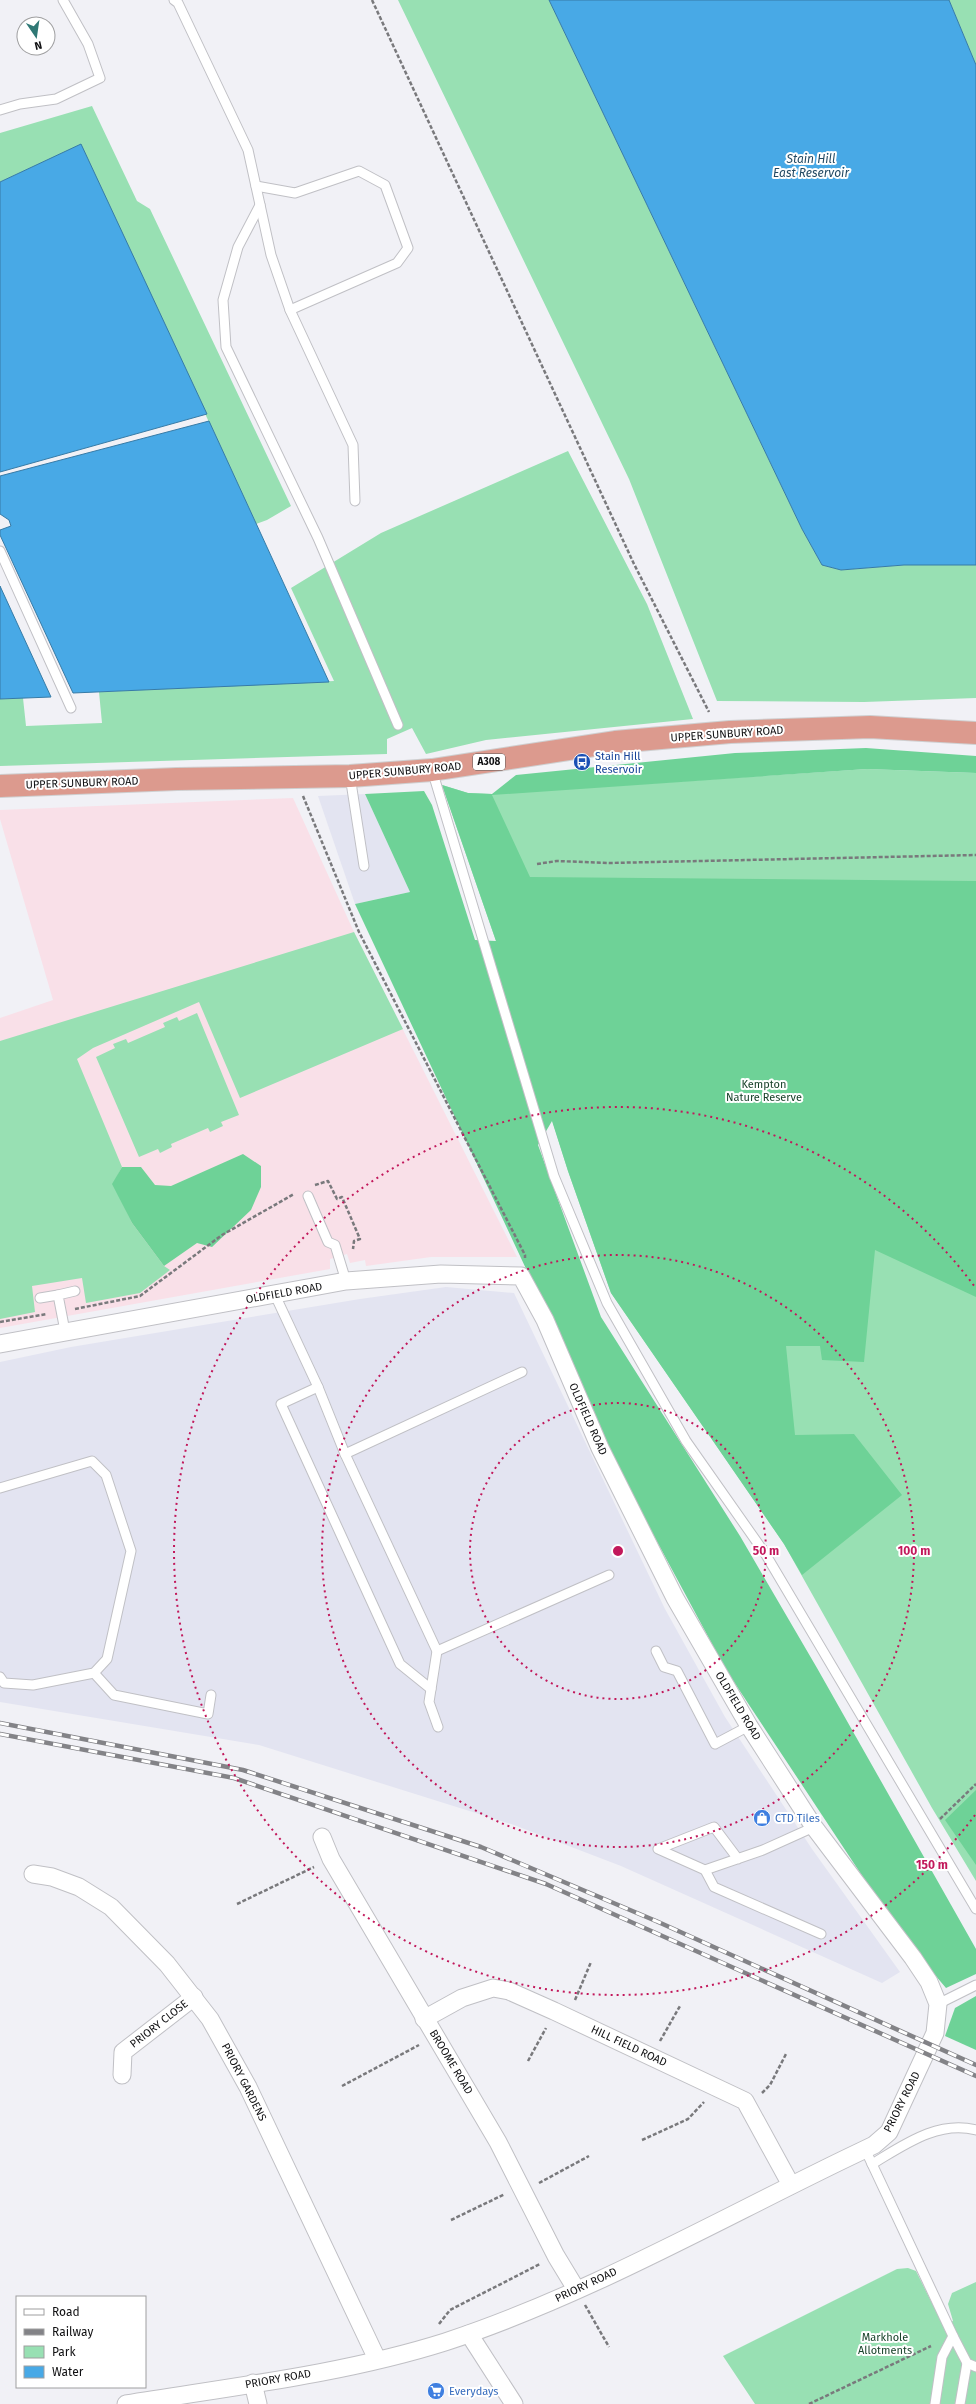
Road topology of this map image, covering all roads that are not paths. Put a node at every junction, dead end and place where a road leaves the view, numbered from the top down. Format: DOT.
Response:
graph roads {
  1 [pos="63,0"];
  2 [pos="174,0"];
  3 [pos="0,110"];
  4 [pos="256,186"];
  5 [pos="260,205"];
  6 [pos="290,310"];
  7 [pos="356,501"];
  8 [pos="0,551"];
  9 [pos="71,708"];
  10 [pos="398,725"];
  11 [pos="976,733"];
  12 [pos="432,770"];
  13 [pos="350,776"];
  14 [pos="0,786"];
  15 [pos="364,866"];
  16 [pos="306,1193"];
  17 [pos="346,1281"];
  18 [pos="76,1291"];
  19 [pos="58,1295"];
  20 [pos="275,1295"];
  21 [pos="40,1298"];
  22 [pos="65,1331"];
  23 [pos="0,1344"];
  24 [pos="522,1372"];
  25 [pos="318,1387"];
  26 [pos="345,1454"];
  27 [pos="0,1488"];
  28 [pos="609,1575"];
  29 [pos="437,1651"];
  30 [pos="656,1651"];
  31 [pos="94,1673"];
  32 [pos="0,1677"];
  33 [pos="431,1689"];
  34 [pos="211,1694"];
  35 [pos="438,1726"];
  36 [pos="749,1726"];
  37 [pos="814,1827"];
  38 [pos="322,1837"];
  39 [pos="738,1859"];
  40 [pos="705,1870"];
  41 [pos="32,1874"];
  42 [pos="976,1909"];
  43 [pos="821,1934"];
  44 [pos="976,1985"];
  45 [pos="194,1997"];
  46 [pos="938,2004"];
  47 [pos="424,2019"];
  48 [pos="122,2075"];
  49 [pos="976,2130"];
  50 [pos="869,2156"];
  51 [pos="791,2185"];
  52 [pos="576,2289"];
  53 [pos="469,2334"];
  54 [pos="951,2339"];
  55 [pos="377,2359"];
  56 [pos="972,2365"];
  57 [pos="254,2383"];
  58 [pos="126,2404"];
  59 [pos="258,2404"];
  60 [pos="514,2404"];
  61 [pos="935,2404"];
  62 [pos="960,2404"];
  1 -- 3 [label="lane"];
  2 -- 4 [label="lane"];
  4 -- 5 [label="lane"];
  4 -- 6 [label="lane"];
  5 -- 6 [label="lane"];
  5 -- 10 [label="lane"];
  6 -- 7 [label="lane"];
  8 -- 9 [label="lane"];
  11 -- 12 [label="highway, UPPER SUNBURY ROAD / A308"];
  12 -- 13 [label="highway, UPPER SUNBURY ROAD / A308"];
  12 -- 42 [label="lane"];
  13 -- 14 [label="highway, UPPER SUNBURY ROAD / A308"];
  13 -- 15 [label="lane"];
  16 -- 17 [label="lane"];
  17 -- 20 [label="street, OLDFIELD ROAD"];
  17 -- 36 [label="street, OLDFIELD ROAD"];
  18 -- 19 [label="lane"];
  19 -- 21 [label="lane"];
  19 -- 22 [label="lane"];
  20 -- 22 [label="street, OLDFIELD ROAD"];
  20 -- 25 [label="lane"];
  22 -- 23 [label="street, OLDFIELD ROAD"];
  24 -- 26 [label="lane"];
  25 -- 26 [label="lane"];
  25 -- 33 [label="lane"];
  26 -- 29 [label="lane"];
  27 -- 31 [label="lane"];
  28 -- 29 [label="lane"];
  29 -- 33 [label="lane"];
  30 -- 36 [label="lane"];
  31 -- 32 [label="lane"];
  31 -- 34 [label="lane"];
  33 -- 35 [label="lane"];
  36 -- 37 [label="street, OLDFIELD ROAD"];
  37 -- 39 [label="lane"];
  37 -- 46 [label="street, OLDFIELD ROAD"];
  38 -- 47 [label="street, BROOME ROAD"];
  39 -- 40 [label="lane"];
  39 -- 40 [label="lane"];
  40 -- 43 [label="lane"];
  41 -- 45 [label="street, PRIORY GARDENS"];
  44 -- 46 [label="lane"];
  45 -- 48 [label="street, PRIORY CLOSE"];
  45 -- 55 [label="street, PRIORY GARDENS"];
  46 -- 50 [label="street, PRIORY ROAD"];
  47 -- 51 [label="street, HILL FIELD ROAD"];
  47 -- 52 [label="street, BROOME ROAD"];
  49 -- 50 [label="lane"];
  50 -- 51 [label="street, PRIORY ROAD"];
  50 -- 54 [label="lane"];
  51 -- 52 [label="street, PRIORY ROAD"];
  52 -- 53 [label="street, PRIORY ROAD"];
  53 -- 55 [label="street, PRIORY ROAD"];
  53 -- 60 [label="street"];
  54 -- 56 [label="lane"];
  54 -- 61 [label="lane"];
  55 -- 57 [label="street, PRIORY ROAD"];
  56 -- 62 [label="lane"];
  57 -- 58 [label="street, PRIORY ROAD"];
  57 -- 59 [label="street"];
}
